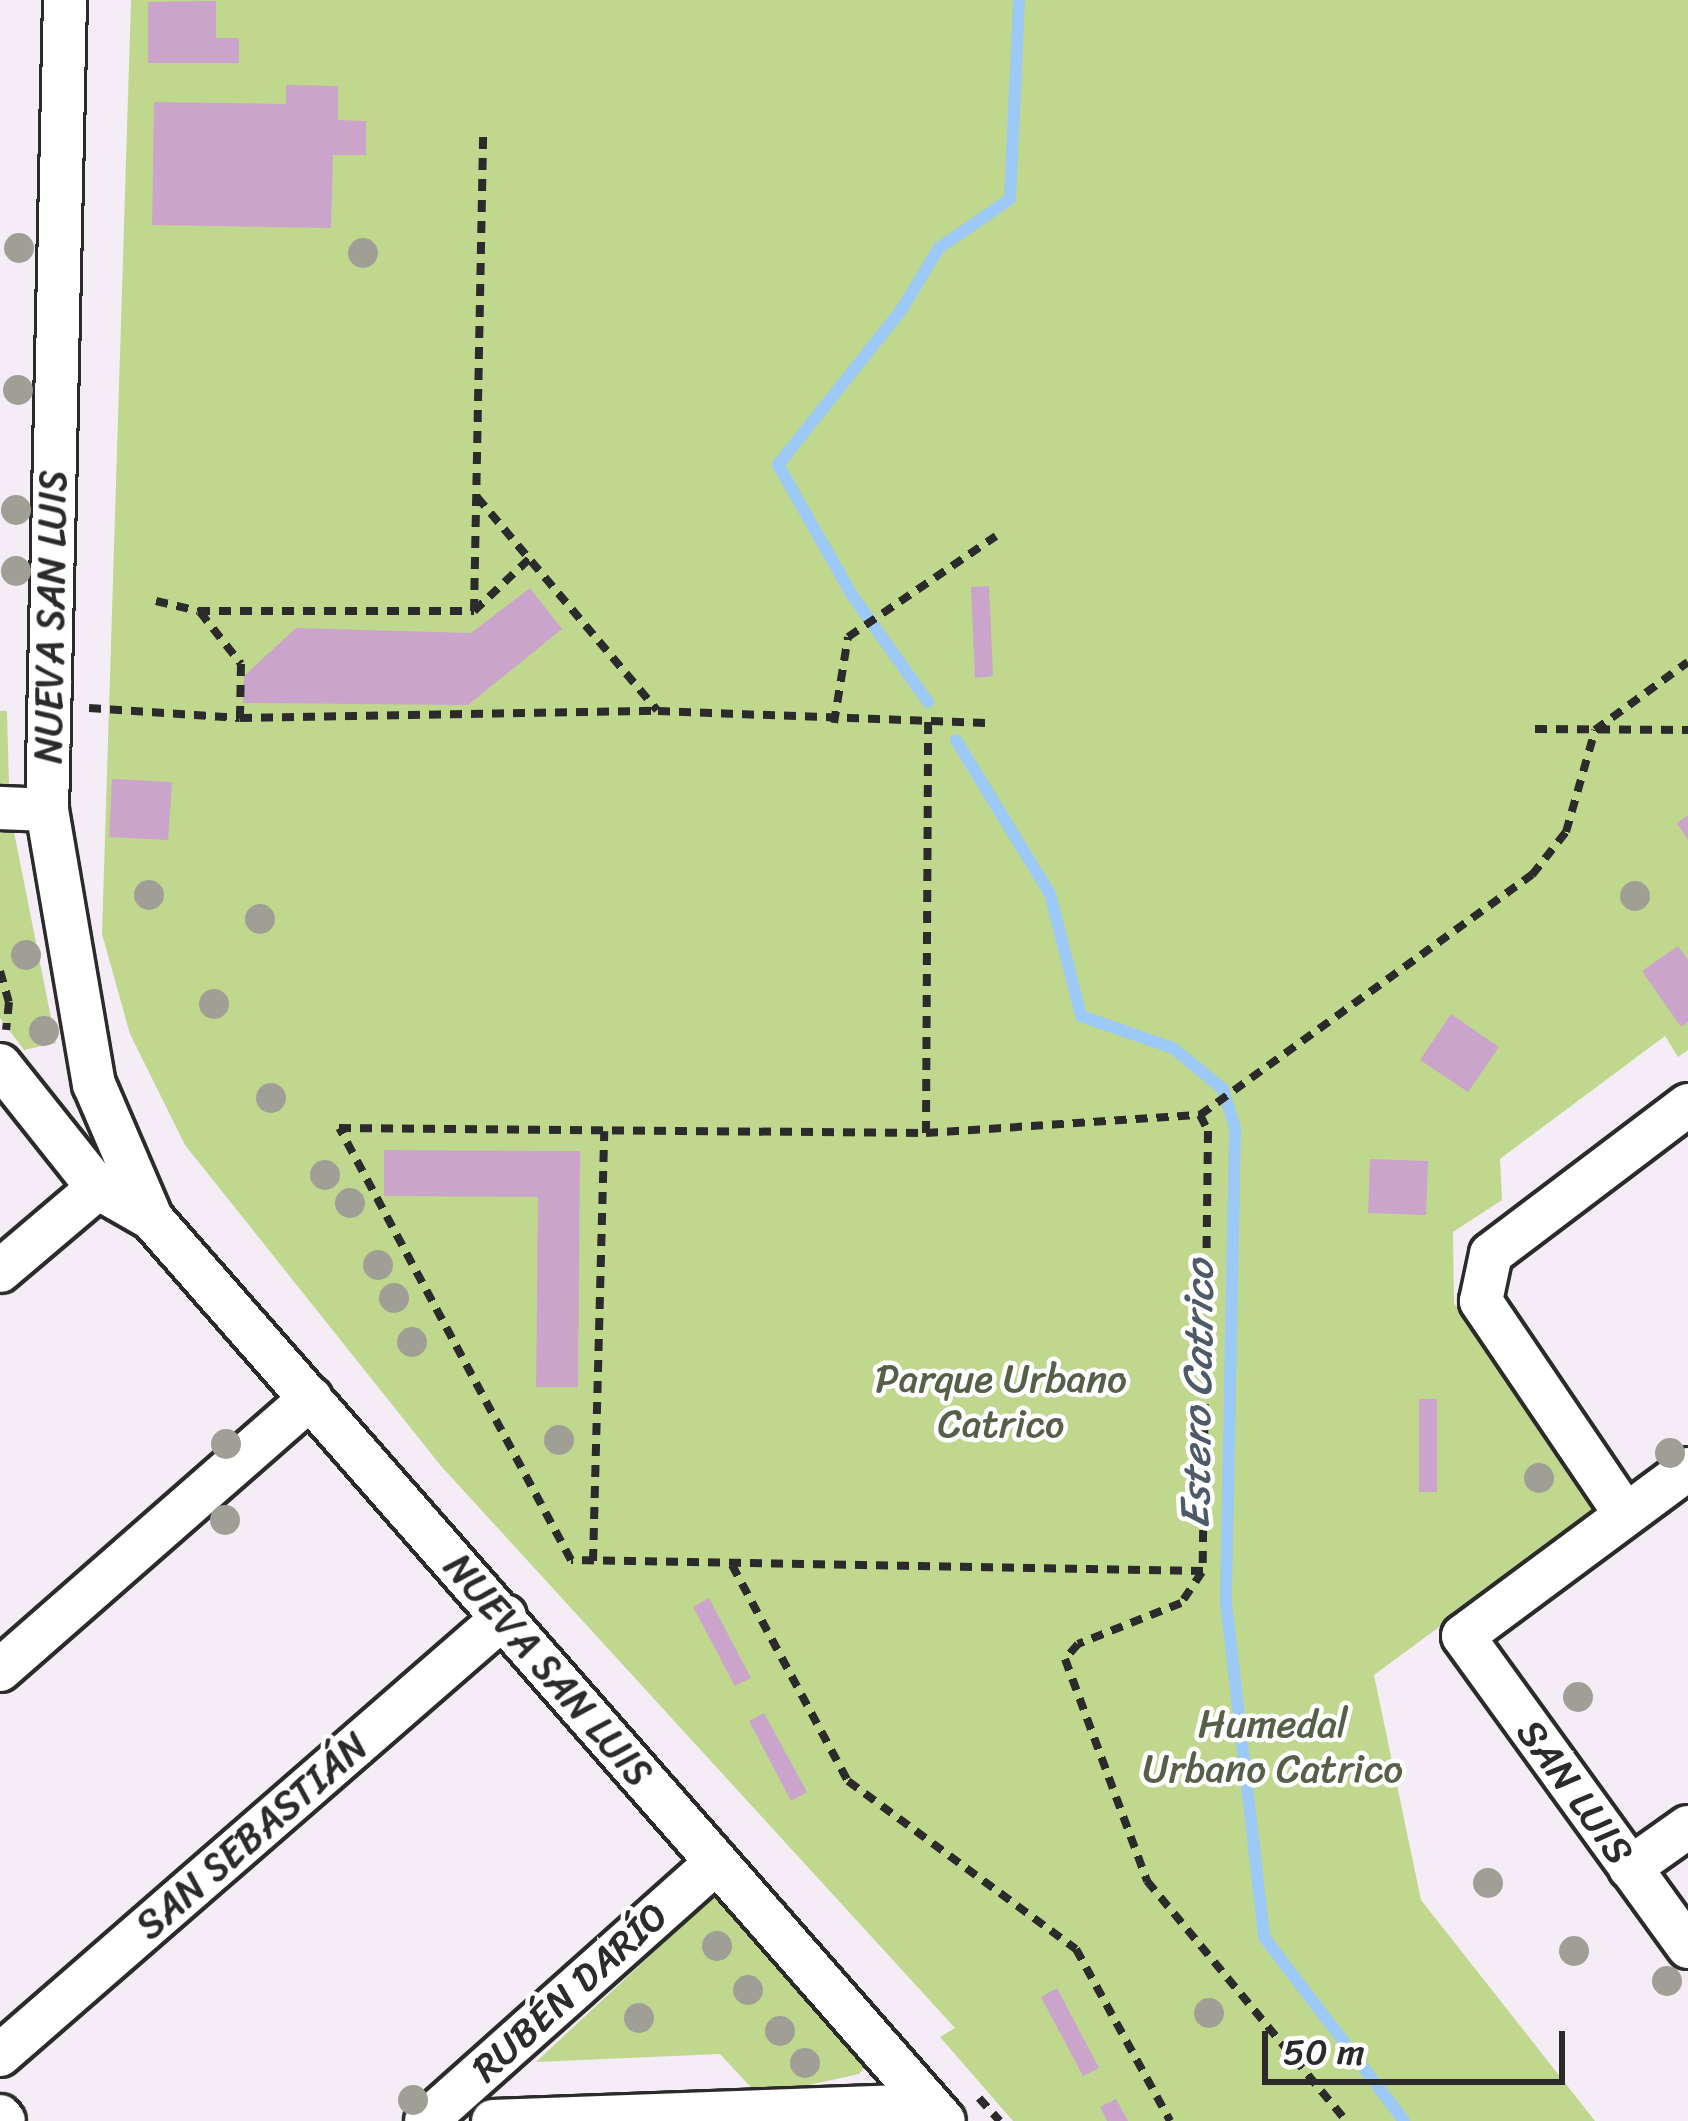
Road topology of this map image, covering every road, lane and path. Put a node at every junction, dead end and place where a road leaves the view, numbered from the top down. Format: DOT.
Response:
graph roads {
  1 [pos="65,0"];
  2 [pos="483,134"];
  3 [pos="476,495"];
  4 [pos="996,536"];
  5 [pos="530,559"];
  6 [pos="156,601"];
  7 [pos="199,611"];
  8 [pos="474,611"];
  9 [pos="1688,662"];
  10 [pos="82,688"];
  11 [pos="81,707"];
  12 [pos="658,711"];
  13 [pos="240,718"];
  14 [pos="928,721"];
  15 [pos="834,723"];
  16 [pos="992,723"];
  17 [pos="1535,729"];
  18 [pos="81,730"];
  19 [pos="1595,730"];
  20 [pos="1688,730"];
  21 [pos="0,808"];
  22 [pos="47,809"];
  23 [pos="0,971"];
  24 [pos="1,1066"];
  25 [pos="1688,1106"];
  26 [pos="1203,1113"];
  27 [pos="604,1131"];
  28 [pos="926,1133"];
  29 [pos="98,1188"];
  30 [pos="152,1219"];
  31 [pos="0,1271"];
  32 [pos="311,1398"];
  33 [pos="1688,1469"];
  34 [pos="1624,1514"];
  35 [pos="593,1561"];
  36 [pos="732,1563"];
  37 [pos="1202,1571"];
  38 [pos="505,1616"];
  39 [pos="0,1670"];
  40 [pos="1688,1827"];
  41 [pos="714,1864"];
  42 [pos="1630,1868"];
  43 [pos="1688,1947"];
  44 [pos="0,2055"];
  45 [pos="968,2085"];
  46 [pos="937,2113"];
  47 [pos="426,2121"];
  48 [pos="493,2121"];
  49 [pos="1000,2121"];
  50 [pos="1170,2121"];
  51 [pos="1346,2121"];
  1 -- 22 [label="street, NUEVA SAN LUIS"];
  2 -- 3 [label="path"];
  3 -- 5 [label="path"];
  3 -- 8 [label="path"];
  4 -- 15 [label="path"];
  5 -- 8 [label="path"];
  5 -- 12 [label="path"];
  6 -- 7 [label="path"];
  7 -- 8 [label="path"];
  7 -- 13 [label="path"];
  9 -- 19 [label="path"];
  10 -- 11 [label="path"];
  11 -- 13 [label="path"];
  11 -- 18 [label="path"];
  12 -- 13 [label="path"];
  12 -- 15 [label="path"];
  14 -- 15 [label="path"];
  14 -- 16 [label="path"];
  14 -- 28 [label="path"];
  17 -- 19 [label="path"];
  19 -- 20 [label="path"];
  19 -- 26 [label="path"];
  21 -- 22 [label="street"];
  22 -- 30 [label="street, NUEVA SAN LUIS"];
  23 -- 24 [label="path"];
  24 -- 29 [label="street, NUEVA SAN LUIS"];
  25 -- 34 [label="street"];
  26 -- 28 [label="path"];
  26 -- 37 [label="path"];
  27 -- 28 [label="path"];
  27 -- 35 [label="path"];
  27 -- 35 [label="path"];
  29 -- 30 [label="street, NUEVA SAN LUIS"];
  29 -- 31 [label="street"];
  30 -- 32 [label="street, NUEVA SAN LUIS"];
  32 -- 38 [label="street, NUEVA SAN LUIS"];
  32 -- 39 [label="street"];
  33 -- 34 [label="street"];
  34 -- 42 [label="street, SAN LUIS"];
  35 -- 36 [label="path"];
  36 -- 37 [label="path"];
  36 -- 50 [label="path"];
  37 -- 51 [label="path"];
  38 -- 41 [label="street, NUEVA SAN LUIS"];
  38 -- 44 [label="street, SAN SEBASTIÁN"];
  40 -- 42 [label="street"];
  41 -- 46 [label="street, NUEVA SAN LUIS"];
  41 -- 47 [label="street, RUBÉN DARÍO"];
  42 -- 43 [label="street, SAN LUIS"];
  45 -- 49 [label="path"];
  46 -- 48 [label="street, RUBÉN DARÍO"];
}
